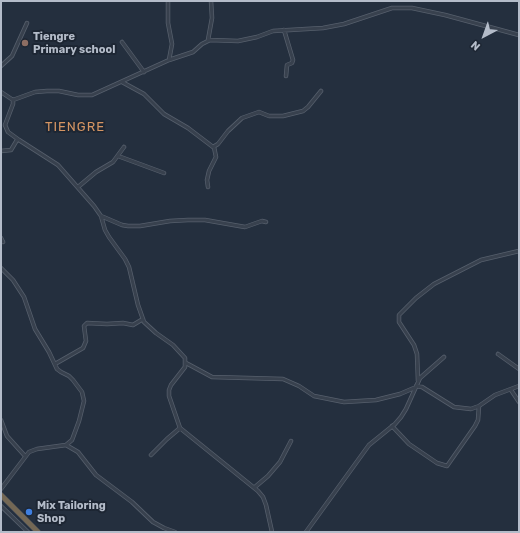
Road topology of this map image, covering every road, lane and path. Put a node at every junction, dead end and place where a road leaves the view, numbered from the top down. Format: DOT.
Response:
graph roads {
  1 [pos="168,1"];
  2 [pos="211,1"];
  3 [pos="27,24"];
  4 [pos="284,30"];
  5 [pos="519,35"];
  6 [pos="208,40"];
  7 [pos="122,42"];
  8 [pos="169,60"];
  9 [pos="1,66"];
  10 [pos="144,72"];
  11 [pos="286,76"];
  12 [pos="122,82"];
  13 [pos="320,91"];
  14 [pos="1,92"];
  15 [pos="12,100"];
  16 [pos="17,140"];
  17 [pos="124,147"];
  18 [pos="214,147"];
  19 [pos="1,151"];
  20 [pos="118,156"];
  21 [pos="164,173"];
  22 [pos="208,186"];
  23 [pos="78,187"];
  24 [pos="101,216"];
  25 [pos="266,222"];
  26 [pos="1,238"];
  27 [pos="3,242"];
  28 [pos="519,251"];
  29 [pos="1,268"];
  30 [pos="143,319"];
  31 [pos="498,354"];
  32 [pos="444,357"];
  33 [pos="186,363"];
  34 [pos="55,364"];
  35 [pos="519,369"];
  36 [pos="418,381"];
  37 [pos="519,386"];
  38 [pos="415,387"];
  39 [pos="511,390"];
  40 [pos="519,402"];
  41 [pos="479,406"];
  42 [pos="1,420"];
  43 [pos="392,426"];
  44 [pos="180,428"];
  45 [pos="291,441"];
  46 [pos="66,445"];
  47 [pos="151,455"];
  48 [pos="25,456"];
  49 [pos="255,488"];
  50 [pos="1,489"];
  51 [pos="1,495"];
  52 [pos="1,506"];
  53 [pos="28,532"];
  54 [pos="38,532"];
  55 [pos="175,532"];
  56 [pos="272,532"];
  57 [pos="306,532"];
  1 -- 8 [label="street"];
  2 -- 6 [label="street"];
  3 -- 9 [label="street"];
  4 -- 5 [label="street"];
  4 -- 6 [label="street"];
  4 -- 11 [label="street"];
  6 -- 8 [label="street"];
  7 -- 10 [label="street"];
  8 -- 10 [label="street"];
  10 -- 12 [label="street"];
  12 -- 15 [label="street"];
  12 -- 18 [label="street"];
  13 -- 18 [label="street"];
  14 -- 15 [label="street"];
  15 -- 16 [label="street"];
  16 -- 19 [label="street"];
  16 -- 23 [label="street"];
  17 -- 20 [label="street"];
  18 -- 22 [label="street"];
  20 -- 21 [label="street"];
  20 -- 23 [label="street"];
  23 -- 24 [label="street"];
  24 -- 25 [label="street"];
  24 -- 30 [label="street"];
  26 -- 27 [label="street"];
  28 -- 36 [label="street"];
  29 -- 34 [label="street"];
  30 -- 33 [label="street"];
  30 -- 34 [label="street"];
  31 -- 35 [label="street"];
  32 -- 36 [label="street"];
  33 -- 38 [label="street"];
  33 -- 44 [label="street"];
  34 -- 46 [label="street"];
  36 -- 38 [label="street"];
  37 -- 39 [label="street"];
  38 -- 41 [label="street"];
  38 -- 43 [label="street"];
  39 -- 40 [label="street"];
  39 -- 41 [label="street"];
  41 -- 43 [label="street"];
  42 -- 48 [label="street"];
  43 -- 57 [label="street"];
  44 -- 47 [label="street"];
  44 -- 49 [label="street"];
  45 -- 49 [label="street"];
  46 -- 48 [label="street"];
  46 -- 55 [label="street"];
  48 -- 50 [label="street"];
  49 -- 56 [label="street"];
  51 -- 54 [label="highway"];
  52 -- 53 [label="street"];
}
